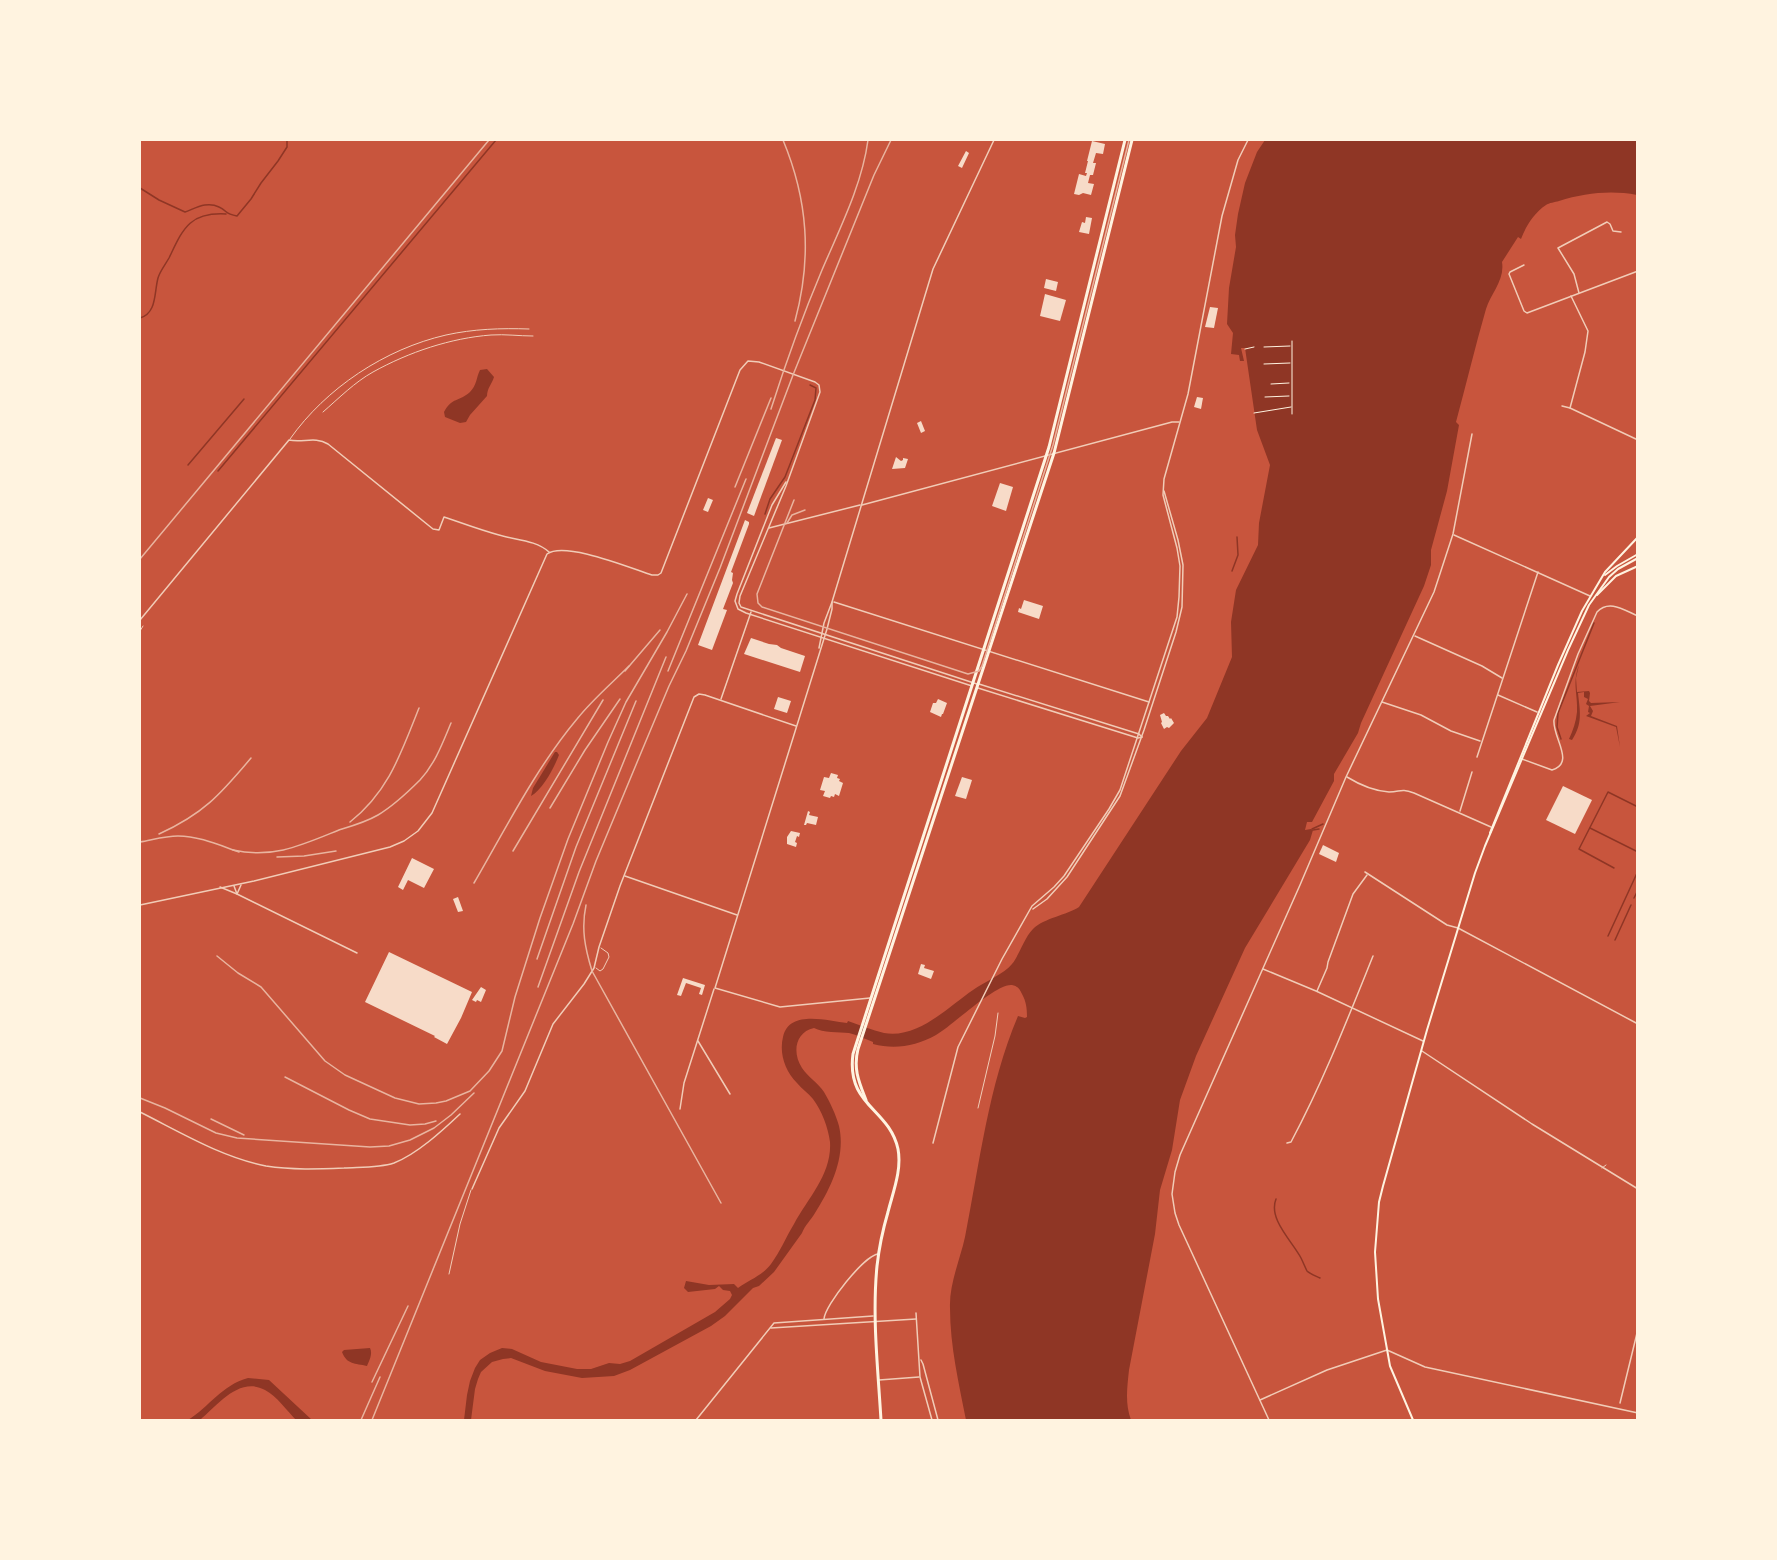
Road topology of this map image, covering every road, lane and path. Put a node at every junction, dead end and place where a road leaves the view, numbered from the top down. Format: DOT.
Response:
graph roads {
  1 [pos="994,140"];
  2 [pos="1125,140"];
  3 [pos="1132,140"];
  4 [pos="1248,140"];
  5 [pos="1621,232"];
  6 [pos="1524,265"];
  7 [pos="1638,271"];
  8 [pos="1579,292"];
  9 [pos="1571,296"];
  10 [pos="529,329"];
  11 [pos="533,336"];
  12 [pos="1292,341"];
  13 [pos="1292,346"];
  14 [pos="1254,347"];
  15 [pos="1264,347"];
  16 [pos="1245,349"];
  17 [pos="1264,363"];
  18 [pos="1292,363"];
  19 [pos="1291,383"];
  20 [pos="1271,384"];
  21 [pos="1291,396"];
  22 [pos="1265,397"];
  23 [pos="1292,406"];
  24 [pos="1562,406"];
  25 [pos="1570,408"];
  26 [pos="323,412"];
  27 [pos="1254,413"];
  28 [pos="1292,414"];
  29 [pos="1180,423"];
  30 [pos="1472,434"];
  31 [pos="289,440"];
  32 [pos="1638,440"];
  33 [pos="1054,453"];
  34 [pos="1047,455"];
  35 [pos="788,479"];
  36 [pos="861,505"];
  37 [pos="1169,514"];
  38 [pos="764,527"];
  39 [pos="768,528"];
  40 [pos="1453,534"];
  41 [pos="1638,537"];
  42 [pos="549,552"];
  43 [pos="1638,554"];
  44 [pos="1638,558"];
  45 [pos="1638,566"];
  46 [pos="1538,572"];
  47 [pos="1602,577"];
  48 [pos="1590,596"];
  49 [pos="1595,597"];
  50 [pos="832,602"];
  51 [pos="737,603"];
  52 [pos="751,613"];
  53 [pos="1638,616"];
  54 [pos="140,620"];
  55 [pos="143,626"];
  56 [pos="140,630"];
  57 [pos="821,634"];
  58 [pos="825,635"];
  59 [pos="1414,636"];
  60 [pos="822,638"];
  61 [pos="983,650"];
  62 [pos="989,652"];
  63 [pos="1503,678"];
  64 [pos="975,685"];
  65 [pos="1497,694"];
  66 [pos="721,700"];
  67 [pos="1149,702"];
  68 [pos="1382,702"];
  69 [pos="1153,704"];
  70 [pos="1538,713"];
  71 [pos="796,726"];
  72 [pos="1139,736"];
  73 [pos="1142,737"];
  74 [pos="1481,741"];
  75 [pos="1477,757"];
  76 [pos="1521,759"];
  77 [pos="1472,771"];
  78 [pos="1346,777"];
  79 [pos="1459,812"];
  80 [pos="1491,827"];
  81 [pos="1489,836"];
  82 [pos="624,876"];
  83 [pos="242,883"];
  84 [pos="234,885"];
  85 [pos="220,887"];
  86 [pos="237,894"];
  87 [pos="140,905"];
  88 [pos="1032,910"];
  89 [pos="738,915"];
  90 [pos="1458,928"];
  91 [pos="599,947"];
  92 [pos="357,953"];
  93 [pos="1373,956"];
  94 [pos="594,967"];
  95 [pos="1262,969"];
  96 [pos="715,988"];
  97 [pos="1316,991"];
  98 [pos="873,999"];
  99 [pos="1352,1009"];
  100 [pos="998,1013"];
  101 [pos="1638,1024"];
  102 [pos="698,1040"];
  103 [pos="1424,1041"];
  104 [pos="1421,1051"];
  105 [pos="730,1094"];
  106 [pos="978,1108"];
  107 [pos="680,1109"];
  108 [pos="140,1112"];
  109 [pos="460,1114"];
  110 [pos="933,1143"];
  111 [pos="1287,1143"];
  112 [pos="1606,1165"];
  113 [pos="1602,1168"];
  114 [pos="472,1188"];
  115 [pos="1638,1189"];
  116 [pos="879,1254"];
  117 [pos="449,1274"];
  118 [pos="916,1313"];
  119 [pos="875,1316"];
  120 [pos="824,1319"];
  121 [pos="916,1319"];
  122 [pos="876,1321"];
  123 [pos="770,1328"];
  124 [pos="1638,1329"];
  125 [pos="1386,1350"];
  126 [pos="920,1359"];
  127 [pos="920,1377"];
  128 [pos="878,1380"];
  129 [pos="1259,1400"];
  130 [pos="1620,1403"];
  131 [pos="1638,1413"];
  132 [pos="696,1420"];
  133 [pos="881,1420"];
  134 [pos="932,1420"];
  135 [pos="938,1420"];
  136 [pos="1269,1420"];
  137 [pos="1413,1420"];
  1 -- 36 [label="street"];
  2 -- 34 [label="main road"];
  3 -- 33 [label="main road"];
  4 -- 29 [label="street"];
  5 -- 8 [label="street"];
  6 -- 9 [label="street"];
  7 -- 8 [label="street"];
  8 -- 9 [label="street"];
  9 -- 25 [label="street"];
  10 -- 31 [label="lane"];
  11 -- 26 [label="lane"];
  12 -- 13 [label="path"];
  13 -- 15 [label="path"];
  13 -- 18 [label="path"];
  14 -- 16 [label="path"];
  17 -- 18 [label="path"];
  18 -- 19 [label="path"];
  19 -- 20 [label="path"];
  19 -- 21 [label="path"];
  21 -- 22 [label="path"];
  21 -- 23 [label="path"];
  23 -- 27 [label="path"];
  23 -- 28 [label="path"];
  24 -- 25 [label="street"];
  25 -- 32 [label="street"];
  29 -- 33 [label="street"];
  29 -- 37 [label="street"];
  30 -- 40 [label="street"];
  31 -- 42 [label="street"];
  31 -- 54 [label="street"];
  33 -- 34 [label="street"];
  33 -- 62 [label="main road"];
  34 -- 36 [label="street"];
  34 -- 61 [label="main road"];
  35 -- 38 [label="street"];
  35 -- 39 [label="street"];
  35 -- 42 [label="street"];
  36 -- 39 [label="street"];
  36 -- 50 [label="street"];
  37 -- 67 [label="street"];
  37 -- 69 [label="street"];
  38 -- 39 [label="street"];
  38 -- 51 [label="street"];
  39 -- 51 [label="street"];
  40 -- 46 [label="street"];
  40 -- 59 [label="street"];
  41 -- 47 [label="main road"];
  42 -- 83 [label="street"];
  43 -- 47 [label="main road"];
  44 -- 49 [label="main road"];
  45 -- 49 [label="main road"];
  46 -- 48 [label="street"];
  46 -- 63 [label="street"];
  47 -- 48 [label="main road"];
  48 -- 70 [label="main road"];
  49 -- 76 [label="main road"];
  50 -- 57 [label="street"];
  50 -- 58 [label="street"];
  50 -- 61 [label="street"];
  51 -- 52 [label="street"];
  52 -- 57 [label="street"];
  52 -- 60 [label="street"];
  52 -- 66 [label="street"];
  53 -- 76 [label="street"];
  55 -- 56 [label="lane"];
  57 -- 58 [label="street"];
  57 -- 60 [label="street"];
  58 -- 60 [label="street"];
  58 -- 64 [label="street"];
  59 -- 63 [label="street"];
  59 -- 68 [label="street"];
  60 -- 64 [label="street"];
  60 -- 71 [label="street"];
  61 -- 62 [label="street"];
  61 -- 64 [label="main road"];
  62 -- 64 [label="main road"];
  62 -- 67 [label="street"];
  63 -- 65 [label="street"];
  64 -- 72 [label="street"];
  64 -- 98 [label="main road"];
  65 -- 70 [label="street"];
  65 -- 74 [label="street"];
  66 -- 71 [label="street"];
  66 -- 82 [label="street"];
  67 -- 69 [label="street"];
  67 -- 72 [label="street"];
  68 -- 74 [label="street"];
  68 -- 78 [label="street"];
  69 -- 73 [label="street"];
  70 -- 76 [label="main road"];
  71 -- 89 [label="street"];
  72 -- 73 [label="street"];
  72 -- 88 [label="street"];
  73 -- 88 [label="street"];
  74 -- 75 [label="street"];
  76 -- 80 [label="main road"];
  76 -- 81 [label="main road"];
  77 -- 79 [label="street"];
  78 -- 79 [label="street"];
  78 -- 95 [label="street"];
  79 -- 80 [label="street"];
  80 -- 81 [label="main road"];
  81 -- 90 [label="main road"];
  82 -- 89 [label="street"];
  82 -- 91 [label="street"];
  83 -- 84 [label="street"];
  83 -- 86 [label="street"];
  84 -- 85 [label="street"];
  84 -- 86 [label="street"];
  85 -- 86 [label="street"];
  85 -- 87 [label="street"];
  86 -- 92 [label="street"];
  88 -- 110 [label="street"];
  89 -- 96 [label="street"];
  90 -- 97 [label="street"];
  90 -- 101 [label="street"];
  90 -- 103 [label="main road"];
  91 -- 94 [label="street"];
  91 -- 94 [label="lane"];
  93 -- 99 [label="street"];
  94 -- 114 [label="street"];
  95 -- 97 [label="street"];
  95 -- 129 [label="street"];
  96 -- 98 [label="street"];
  96 -- 102 [label="street"];
  97 -- 99 [label="street"];
  98 -- 116 [label="main road"];
  99 -- 103 [label="street"];
  99 -- 111 [label="street"];
  100 -- 106 [label="lane"];
  102 -- 105 [label="street"];
  102 -- 107 [label="street"];
  103 -- 104 [label="main road"];
  104 -- 113 [label="street"];
  104 -- 125 [label="main road"];
  108 -- 109 [label="street"];
  112 -- 113 [label="lane"];
  113 -- 115 [label="street"];
  114 -- 117 [label="lane"];
  116 -- 119 [label="main road"];
  116 -- 120 [label="street"];
  118 -- 121 [label="street"];
  119 -- 120 [label="street"];
  119 -- 122 [label="main road"];
  120 -- 123 [label="street"];
  121 -- 122 [label="street"];
  121 -- 126 [label="street"];
  122 -- 123 [label="street"];
  122 -- 128 [label="main road"];
  123 -- 132 [label="street"];
  124 -- 130 [label="street"];
  125 -- 129 [label="street"];
  125 -- 131 [label="street"];
  125 -- 137 [label="main road"];
  126 -- 127 [label="street"];
  126 -- 135 [label="street"];
  127 -- 128 [label="street"];
  127 -- 134 [label="street"];
  128 -- 133 [label="main road"];
  129 -- 136 [label="street"];
}
